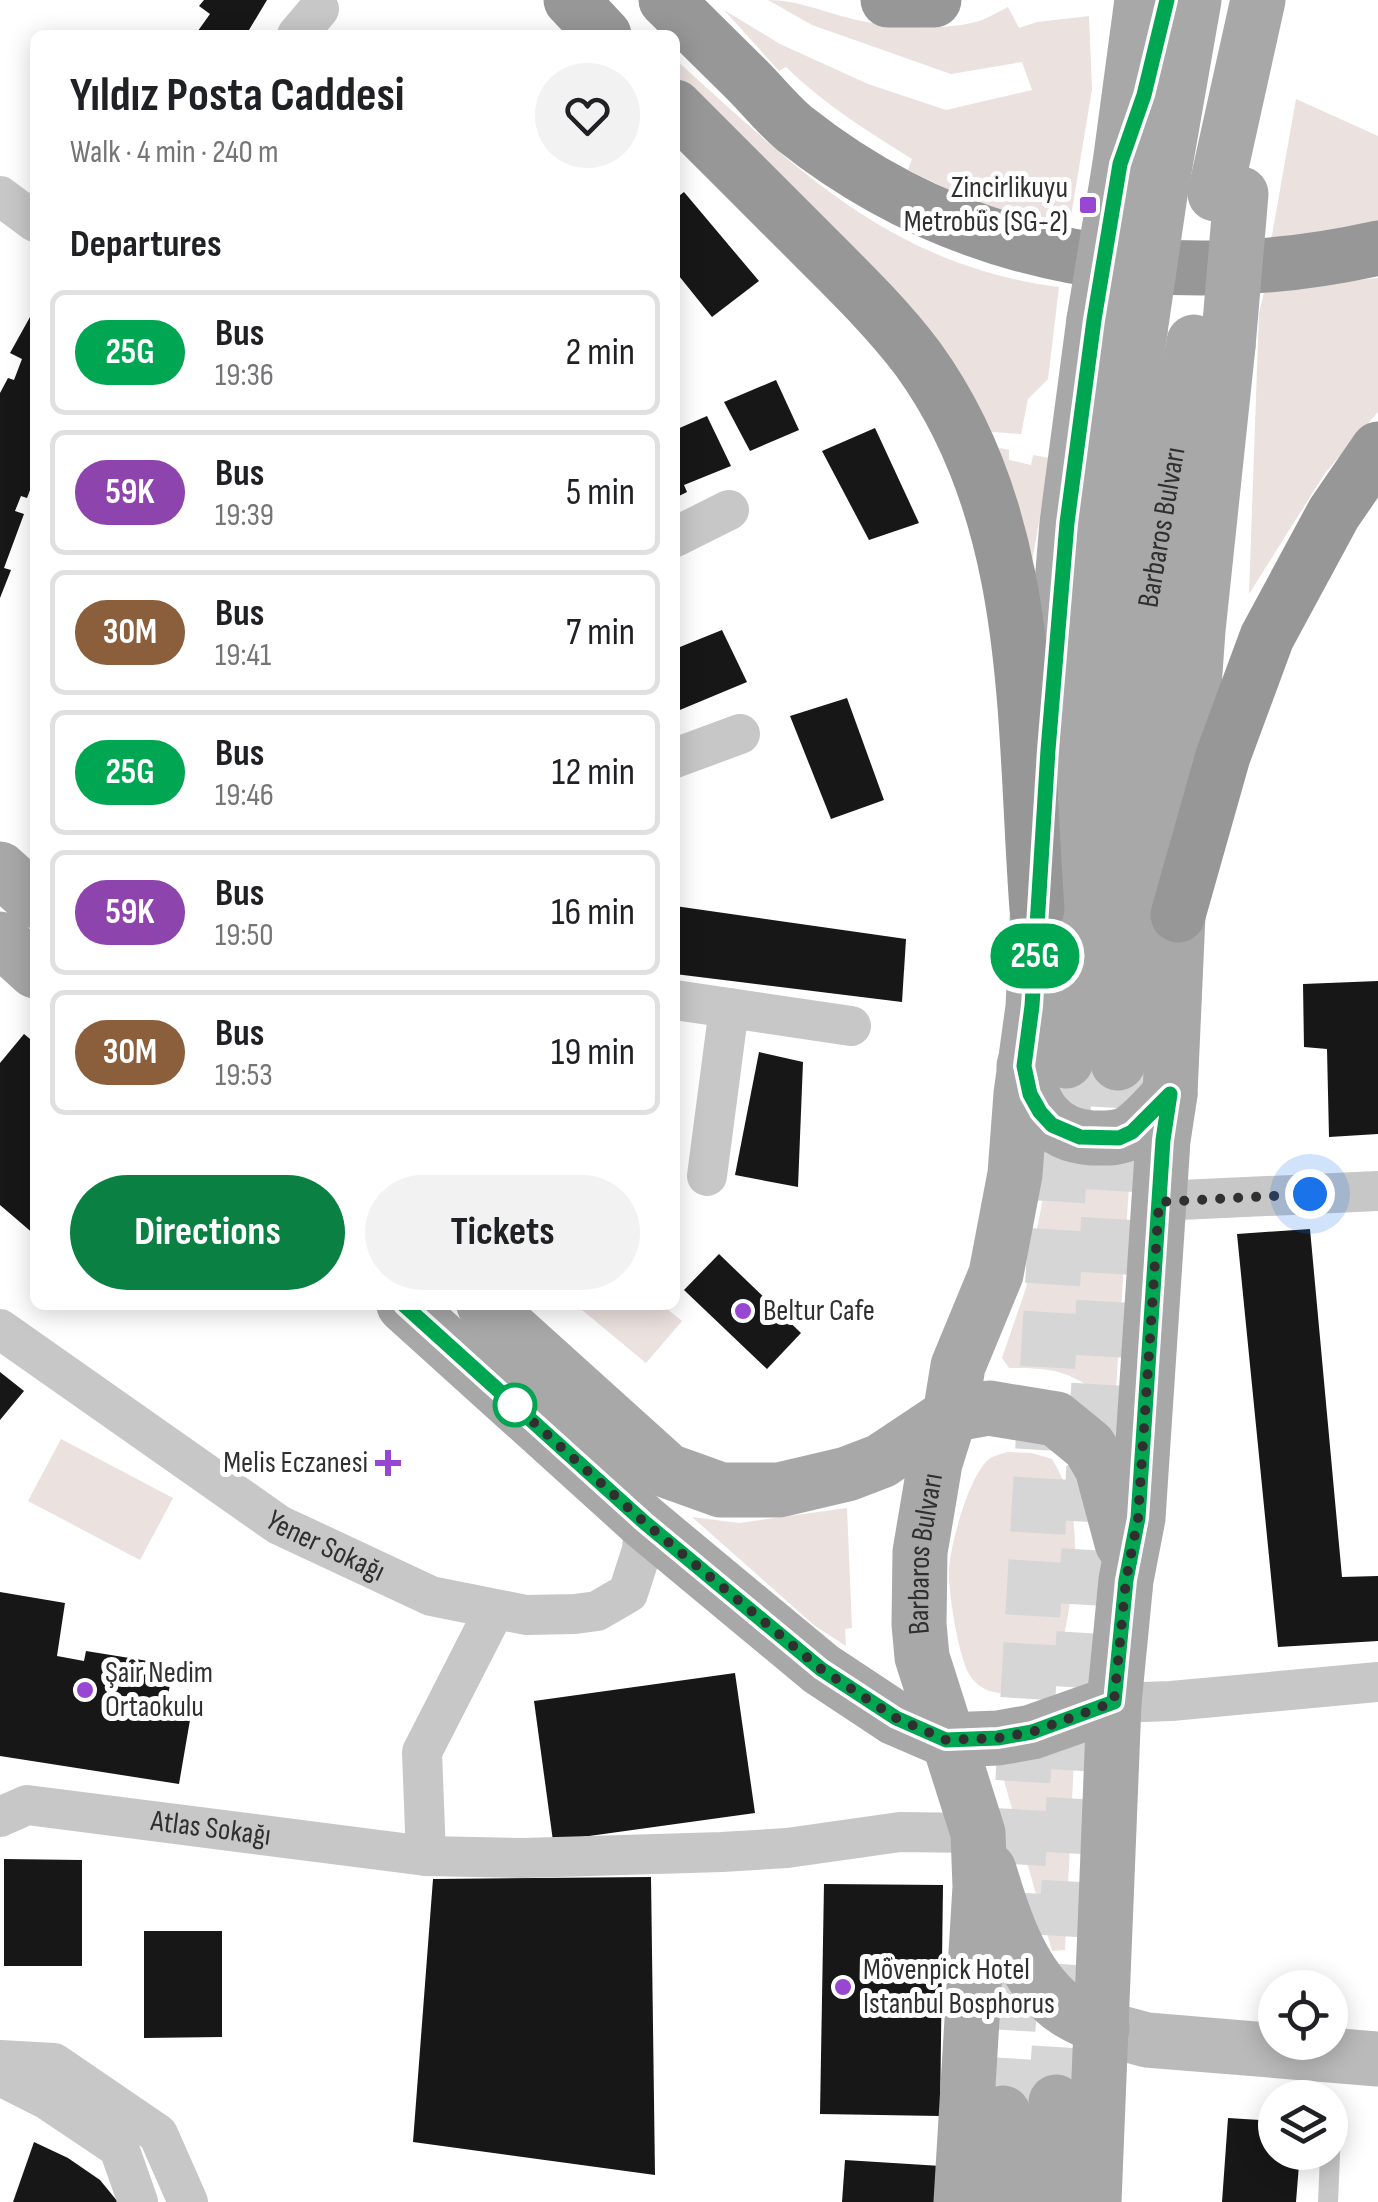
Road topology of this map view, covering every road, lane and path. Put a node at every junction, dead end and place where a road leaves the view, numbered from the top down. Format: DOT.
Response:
graph roads {
  1 [pos="572,0"];
  2 [pos="666,0"];
  3 [pos="888,0"];
  4 [pos="934,0"];
  5 [pos="1142,0"];
  6 [pos="1167,0"];
  7 [pos="1194,0"];
  8 [pos="1258,0"];
  9 [pos="599,30"];
  10 [pos="680,112"];
  11 [pos="1140,176"];
  12 [pos="1378,248"];
  13 [pos="1117,326"];
  14 [pos="1211,344"];
  15 [pos="1378,449"];
  16 [pos="729,510"];
  17 [pos="680,534"];
  18 [pos="740,734"];
  19 [pos="680,756"];
  20 [pos="0,869"];
  21 [pos="30,896"];
  22 [pos="1037,908"];
  23 [pos="1178,915"];
  24 [pos="0,939"];
  25 [pos="30,966"];
  26 [pos="680,1001"];
  27 [pos="729,1008"];
  28 [pos="851,1026"];
  29 [pos="1069,1063"];
  30 [pos="1170,1094"];
  31 [pos="706,1176"];
  32 [pos="1378,1191"];
  33 [pos="1159,1202"];
  34 [pos="410,1310"];
  35 [pos="490,1310"];
  36 [pos="0,1329"];
  37 [pos="950,1415"];
  38 [pos="644,1522"];
  39 [pos="1126,1580"];
  40 [pos="494,1611"];
  41 [pos="1378,1682"];
  42 [pos="1114,1702"];
  43 [pos="946,1740"];
  44 [pos="0,1816"];
  45 [pos="978,1833"];
  46 [pos="426,1856"];
  47 [pos="1102,2028"];
  48 [pos="1378,2059"];
  49 [pos="0,2060"];
  50 [pos="0,2076"];
  51 [pos="1056,2102"];
  52 [pos="1003,2113"];
  53 [pos="1330,2170"];
  54 [pos="138,2202"];
  55 [pos="188,2202"];
  56 [pos="961,2202"];
  57 [pos="1000,2202"];
  58 [pos="1050,2202"];
  59 [pos="1094,2202"];
  60 [pos="1328,2202"];
  1 -- 9 [label="highway"];
  2 -- 12 [label="highway"];
  3 -- 4 [label="highway"];
  5 -- 11 [label="main road"];
  6 -- 11 [label="main road"];
  7 -- 11 [label="main road"];
  8 -- 14 [label="main road, Barbaros Bulvarı"];
  10 -- 22 [label="highway"];
  11 -- 13 [label="main road, bridge"];
  13 -- 22 [label="main road, Barbaros Bulvarı"];
  13 -- 29 [label="main road, Barbaros Bulvarı"];
  14 -- 23 [label="main road"];
  14 -- 29 [label="main road, Barbaros Bulvarı"];
  15 -- 23 [label="highway"];
  16 -- 17 [label="street"];
  18 -- 19 [label="street"];
  20 -- 21 [label="main road"];
  22 -- 29 [label="main road, Barbaros Bulvarı"];
  23 -- 30 [label="main road"];
  24 -- 25 [label="main road"];
  26 -- 27 [label="street"];
  27 -- 28 [label="street"];
  27 -- 31 [label="street"];
  29 -- 30 [label="main road"];
  29 -- 37 [label="main road, Barbaros Bulvarı"];
  30 -- 33 [label="main road"];
  32 -- 33 [label="street"];
  33 -- 39 [label="main road"];
  34 -- 38 [label="main road"];
  35 -- 37 [label="main road"];
  36 -- 40 [label="street, Yener Sokağı"];
  37 -- 39 [label="main road"];
  37 -- 43 [label="main road, Barbaros Bulvarı"];
  38 -- 40 [label="street, Yener Sokağı"];
  38 -- 43 [label="main road"];
  39 -- 42 [label="main road"];
  40 -- 46 [label="street"];
  41 -- 42 [label="street"];
  42 -- 43 [label="main road"];
  42 -- 47 [label="main road"];
  43 -- 45 [label="main road, Barbaros Bulvarı"];
  44 -- 46 [label="street, Atlas Sokağı"];
  45 -- 46 [label="street, Atlas Sokağı"];
  45 -- 47 [label="main road"];
  45 -- 56 [label="main road, Barbaros Bulvarı"];
  47 -- 48 [label="street"];
  47 -- 59 [label="main road"];
  49 -- 55 [label="street"];
  50 -- 54 [label="street"];
  51 -- 58 [label="main road"];
  52 -- 57 [label="main road"];
  53 -- 60 [label="lane"];
}
